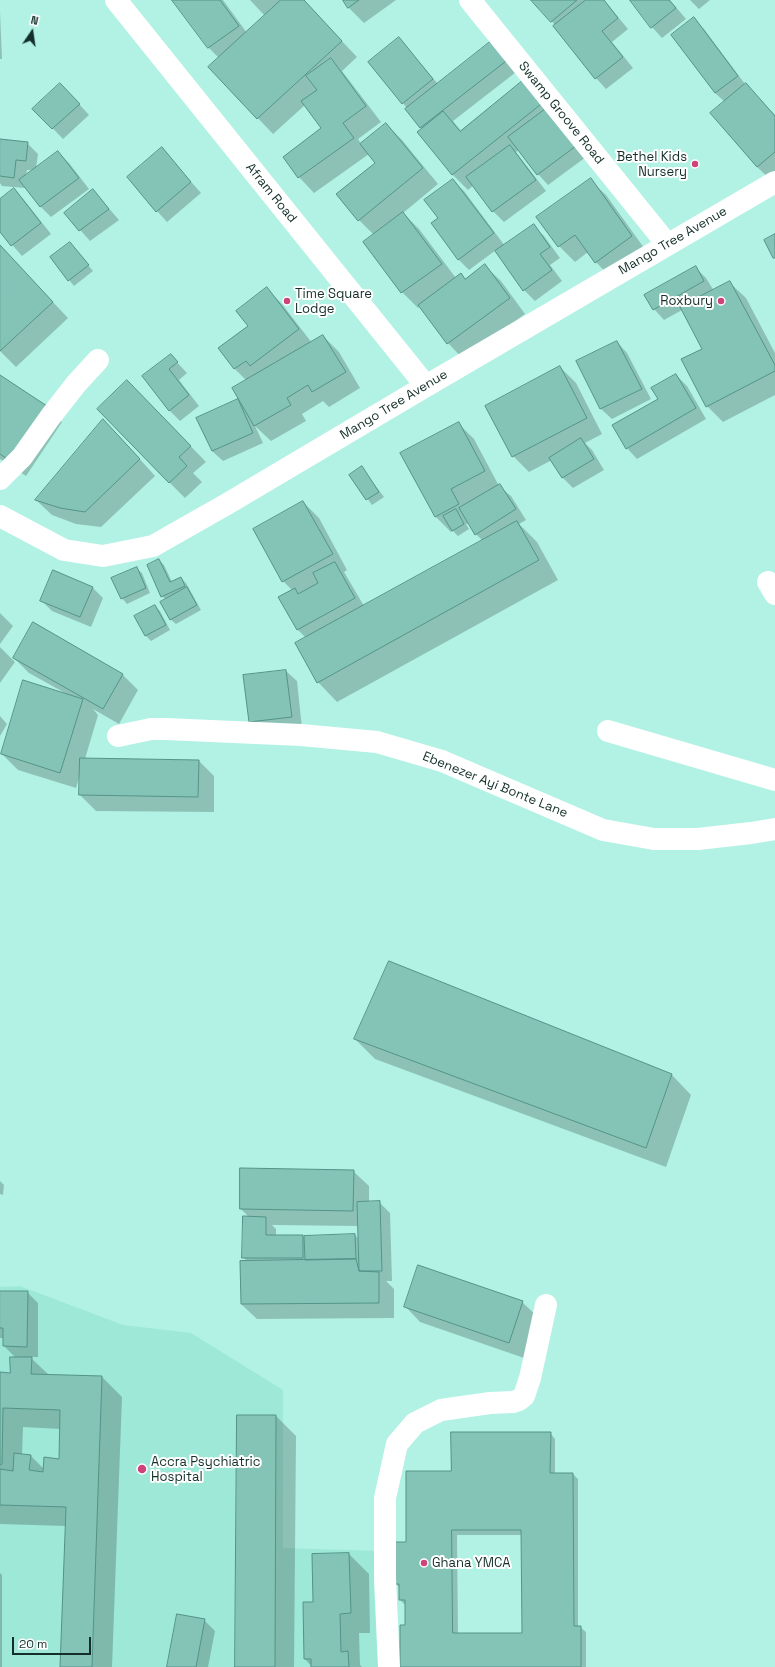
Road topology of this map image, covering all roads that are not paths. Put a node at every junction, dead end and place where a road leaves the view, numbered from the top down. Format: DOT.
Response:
graph roads {
  1 [pos="116,0"];
  2 [pos="470,0"];
  3 [pos="775,182"];
  4 [pos="667,244"];
  5 [pos="98,360"];
  6 [pos="426,386"];
  7 [pos="0,479"];
  8 [pos="0,516"];
  9 [pos="608,731"];
  10 [pos="118,736"];
  11 [pos="775,780"];
  12 [pos="775,829"];
  13 [pos="546,1305"];
  14 [pos="389,1667"];
  1 -- 6 [label="street, Afram Road"];
  2 -- 4 [label="street, Swamp Groove Road"];
  3 -- 4 [label="street, Mango Tree Avenue"];
  4 -- 6 [label="street, Mango Tree Avenue"];
  5 -- 7 [label="street"];
  6 -- 8 [label="street, Mango Tree Avenue"];
  9 -- 11 [label="street"];
  10 -- 12 [label="street, Ebenezer Ayi Bonte Lane"];
  13 -- 14 [label="street"];
}
